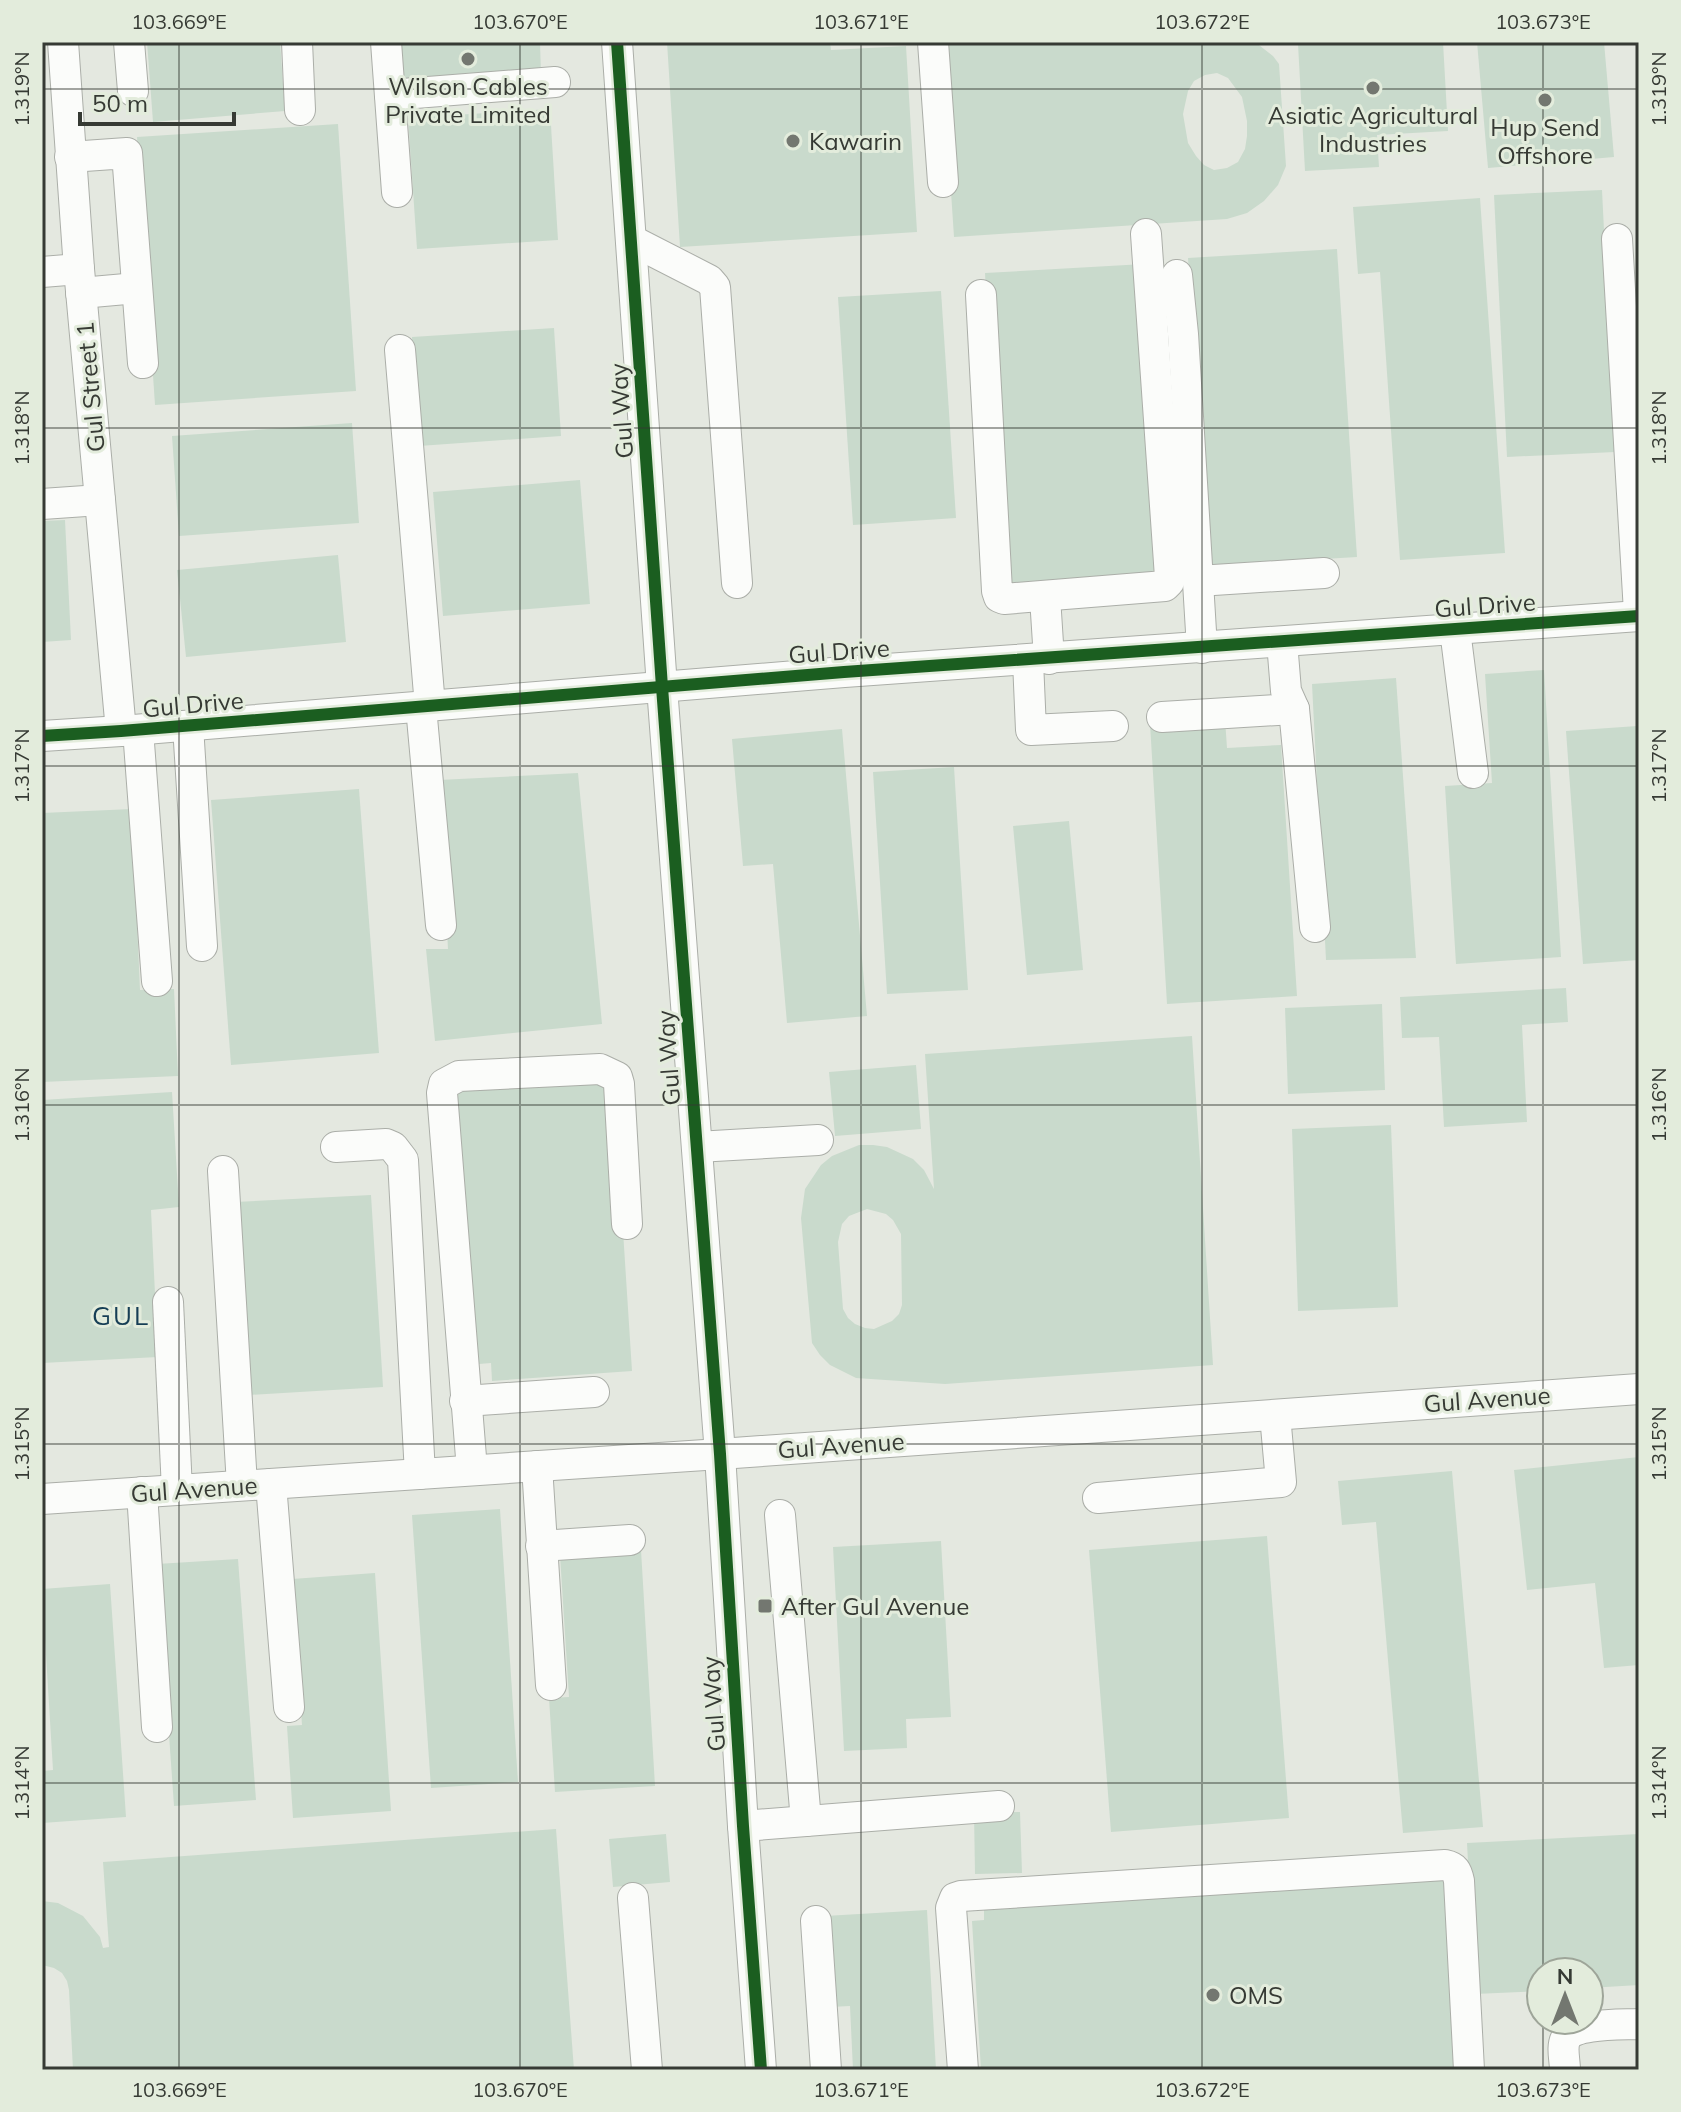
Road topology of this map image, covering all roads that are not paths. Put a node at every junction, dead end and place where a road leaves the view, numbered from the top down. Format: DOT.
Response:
graph roads {
  1 [pos="129,42"];
  2 [pos="297,42"];
  3 [pos="386,42"];
  4 [pos="617,42"];
  5 [pos="933,42"];
  6 [pos="56,48"];
  7 [pos="555,82"];
  8 [pos="133,91"];
  9 [pos="390,95"];
  10 [pos="54,99"];
  11 [pos="300,110"];
  12 [pos="70,157"];
  13 [pos="943,182"];
  14 [pos="397,192"];
  15 [pos="1146,234"];
  16 [pos="1617,239"];
  17 [pos="631,240"];
  18 [pos="42,272"];
  19 [pos="1177,275"];
  20 [pos="80,281"];
  21 [pos="137,288"];
  22 [pos="981,295"];
  23 [pos="400,350"];
  24 [pos="143,363"];
  25 [pos="100,500"];
  26 [pos="42,504"];
  27 [pos="1324,573"];
  28 [pos="1198,581"];
  29 [pos="737,583"];
  30 [pos="1045,597"];
  31 [pos="1639,614"];
  32 [pos="1455,630"];
  33 [pos="1282,642"];
  34 [pos="1202,648"];
  35 [pos="1038,660"];
  36 [pos="662,687"];
  37 [pos="426,706"];
  38 [pos="1294,709"];
  39 [pos="1162,717"];
  40 [pos="188,726"];
  41 [pos="1113,726"];
  42 [pos="129,731"];
  43 [pos="42,736"];
  44 [pos="1473,773"];
  45 [pos="441,925"];
  46 [pos="1315,927"];
  47 [pos="202,946"];
  48 [pos="157,981"];
  49 [pos="818,1140"];
  50 [pos="336,1147"];
  51 [pos="697,1147"];
  52 [pos="223,1171"];
  53 [pos="627,1224"];
  54 [pos="168,1302"];
  55 [pos="1639,1389"];
  56 [pos="594,1392"];
  57 [pos="465,1401"];
  58 [pos="1275,1415"];
  59 [pos="720,1454"];
  60 [pos="537,1466"];
  61 [pos="472,1470"];
  62 [pos="420,1474"];
  63 [pos="256,1484"];
  64 [pos="177,1490"];
  65 [pos="142,1492"];
  66 [pos="1098,1498"];
  67 [pos="42,1499"];
  68 [pos="780,1515"];
  69 [pos="630,1540"];
  70 [pos="541,1546"];
  71 [pos="551,1685"];
  72 [pos="289,1707"];
  73 [pos="157,1727"];
  74 [pos="999,1806"];
  75 [pos="806,1821"];
  76 [pos="743,1826"];
  77 [pos="633,1898"];
  78 [pos="816,1921"];
  79 [pos="1639,2024"];
  80 [pos="647,2070"];
  81 [pos="761,2070"];
  82 [pos="826,2070"];
  83 [pos="963,2070"];
  84 [pos="1469,2070"];
  85 [pos="1565,2070"];
  1 -- 8 [label="street"];
  2 -- 11 [label="street"];
  3 -- 9 [label="street"];
  4 -- 17 [label="street, Gul Way"];
  5 -- 13 [label="street"];
  6 -- 10 [label="street, Gul Street 1"];
  7 -- 9 [label="street"];
  9 -- 14 [label="street"];
  10 -- 12 [label="street, Gul Street 1"];
  12 -- 20 [label="street, Gul Street 1"];
  12 -- 21 [label="street"];
  15 -- 30 [label="street"];
  16 -- 31 [label="street"];
  17 -- 29 [label="street"];
  17 -- 36 [label="street, Gul Way"];
  18 -- 20 [label="street"];
  19 -- 28 [label="street"];
  20 -- 21 [label="street"];
  20 -- 25 [label="street, Gul Street 1"];
  21 -- 24 [label="street"];
  22 -- 30 [label="street"];
  23 -- 37 [label="street"];
  25 -- 26 [label="street"];
  25 -- 42 [label="street, Gul Street 1"];
  27 -- 28 [label="street"];
  28 -- 34 [label="street"];
  30 -- 35 [label="street"];
  31 -- 32 [label="street, Gul Drive"];
  32 -- 33 [label="street, Gul Drive"];
  32 -- 44 [label="street"];
  33 -- 34 [label="street, Gul Drive"];
  33 -- 38 [label="street"];
  34 -- 35 [label="street, Gul Drive"];
  35 -- 36 [label="street, Gul Drive"];
  35 -- 41 [label="street"];
  36 -- 37 [label="street, Gul Drive"];
  36 -- 51 [label="street, Gul Way"];
  37 -- 40 [label="street, Gul Drive"];
  37 -- 45 [label="street"];
  38 -- 39 [label="street"];
  38 -- 46 [label="street"];
  40 -- 42 [label="street, Gul Drive"];
  40 -- 47 [label="street"];
  42 -- 43 [label="street, Gul Drive"];
  42 -- 48 [label="street, Gul Street 1"];
  49 -- 51 [label="street"];
  50 -- 62 [label="street"];
  51 -- 59 [label="street, Gul Way"];
  52 -- 63 [label="street"];
  53 -- 57 [label="street"];
  54 -- 64 [label="street"];
  55 -- 58 [label="street, Gul Avenue"];
  56 -- 57 [label="street"];
  57 -- 61 [label="street"];
  58 -- 59 [label="street, Gul Avenue"];
  58 -- 66 [label="street"];
  59 -- 60 [label="street, Gul Avenue"];
  59 -- 76 [label="street, Gul Way"];
  60 -- 61 [label="street, Gul Avenue"];
  60 -- 70 [label="street"];
  61 -- 62 [label="street, Gul Avenue"];
  62 -- 63 [label="street, Gul Avenue"];
  63 -- 64 [label="street, Gul Avenue"];
  63 -- 72 [label="street"];
  64 -- 65 [label="street, Gul Avenue"];
  65 -- 67 [label="street, Gul Avenue"];
  65 -- 73 [label="street"];
  68 -- 75 [label="street"];
  69 -- 70 [label="street"];
  70 -- 71 [label="street"];
  74 -- 75 [label="street"];
  75 -- 76 [label="street"];
  76 -- 81 [label="street, Gul Way"];
  77 -- 80 [label="street"];
  78 -- 82 [label="street"];
  79 -- 85 [label="street"];
  83 -- 84 [label="street"];
}
